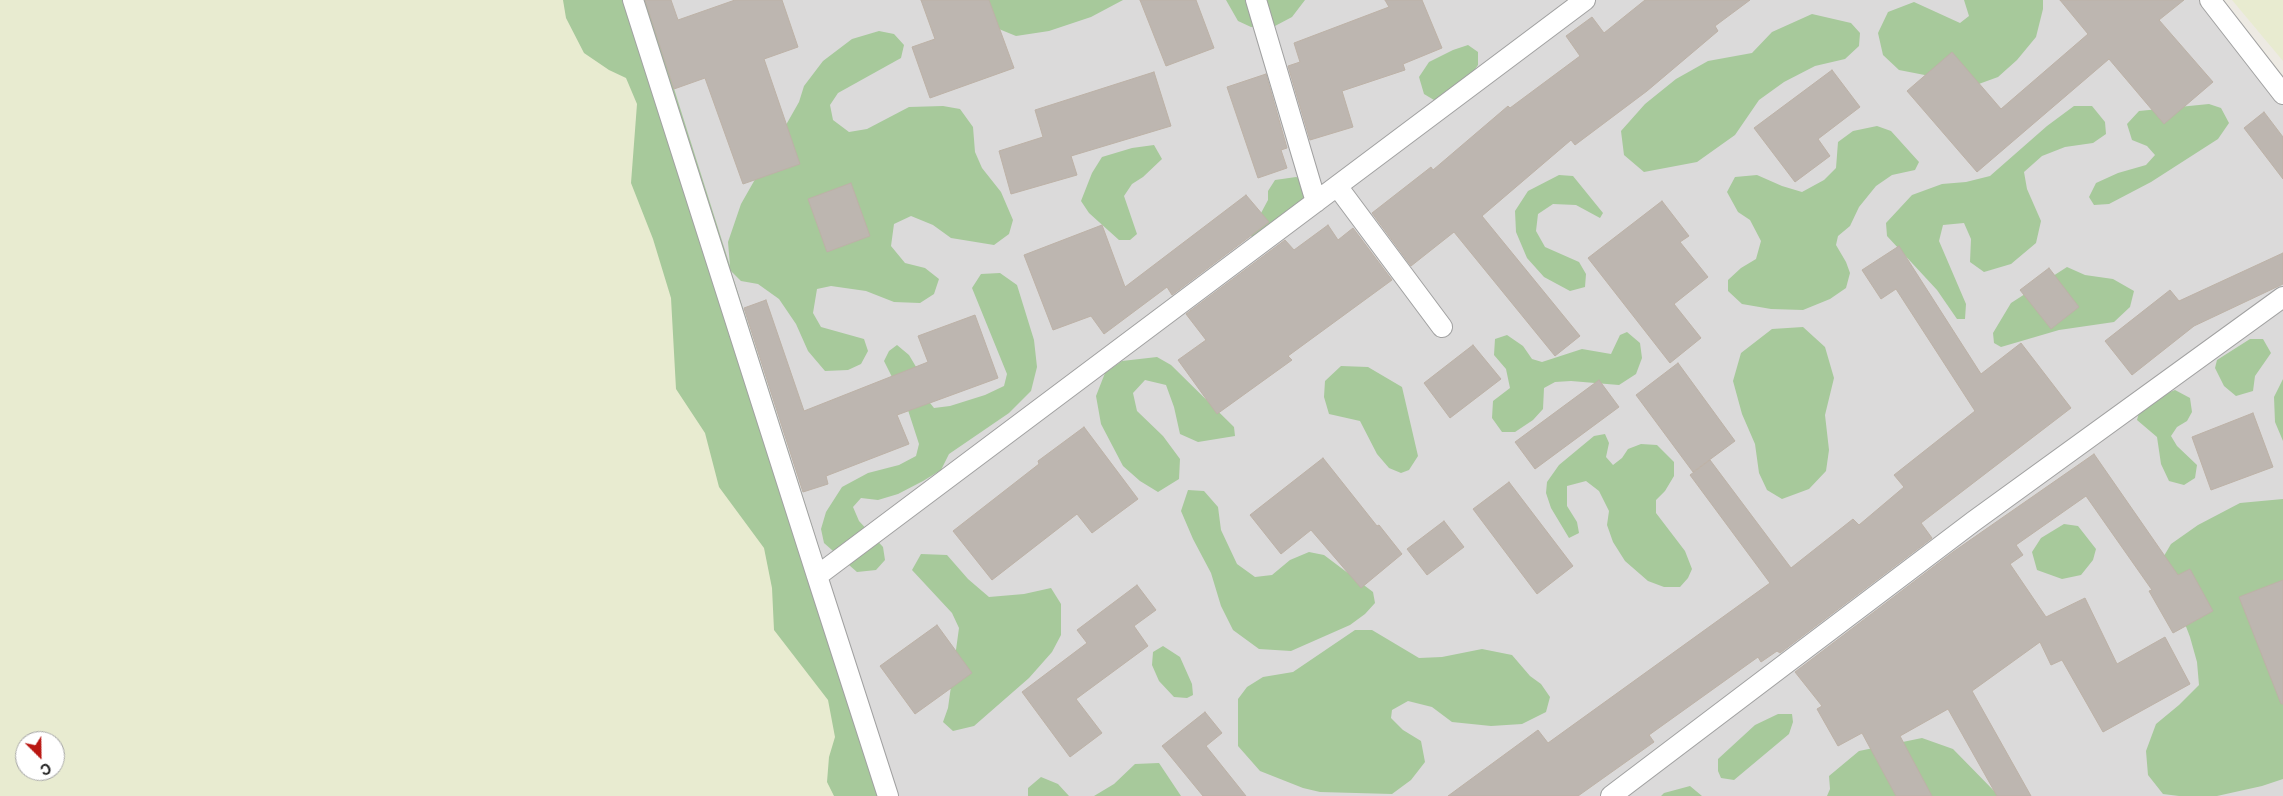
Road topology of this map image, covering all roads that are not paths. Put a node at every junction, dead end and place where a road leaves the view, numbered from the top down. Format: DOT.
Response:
graph roads {
  1 [pos="633,0"];
  2 [pos="1256,0"];
  3 [pos="1585,0"];
  4 [pos="2210,0"];
  5 [pos="2283,94"];
  6 [pos="1337,186"];
  7 [pos="1316,202"];
  8 [pos="2283,297"];
  9 [pos="1442,327"];
  10 [pos="818,576"];
  11 [pos="888,796"];
  12 [pos="1611,796"];
  1 -- 10 [label="lane"];
  2 -- 7 [label="lane"];
  3 -- 6 [label="lane"];
  4 -- 5 [label="lane"];
  6 -- 7 [label="lane"];
  6 -- 9 [label="lane"];
  7 -- 10 [label="lane"];
  8 -- 12 [label="lane"];
  10 -- 11 [label="lane"];
}
